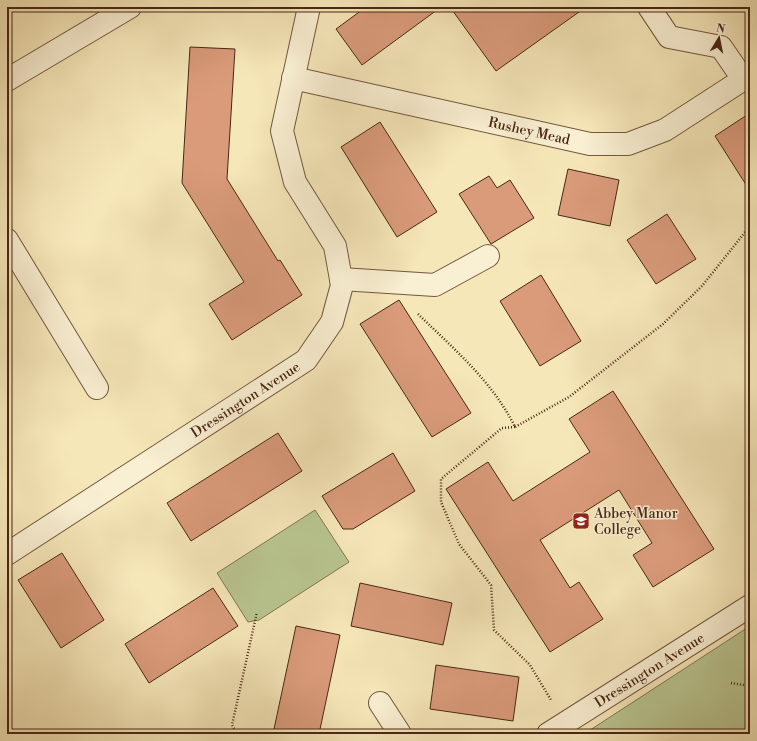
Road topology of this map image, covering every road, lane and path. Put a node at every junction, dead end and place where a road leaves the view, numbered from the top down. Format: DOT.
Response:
graph roads {
  1 [pos="130,7"];
  2 [pos="309,7"];
  3 [pos="649,7"];
  4 [pos="747,77"];
  5 [pos="293,78"];
  6 [pos="7,80"];
  7 [pos="750,226"];
  8 [pos="7,240"];
  9 [pos="488,256"];
  10 [pos="340,279"];
  11 [pos="415,311"];
  12 [pos="96,388"];
  13 [pos="515,427"];
  14 [pos="7,554"];
  15 [pos="750,606"];
  16 [pos="257,612"];
  17 [pos="731,682"];
  18 [pos="750,686"];
  19 [pos="380,703"];
  20 [pos="556,729"];
  21 [pos="237,734"];
  22 [pos="400,734"];
  1 -- 6 [label="street"];
  2 -- 5 [label="street, Dressington Avenue"];
  3 -- 4 [label="street"];
  4 -- 5 [label="street, Rushey Mead"];
  5 -- 10 [label="street, Dressington Avenue"];
  7 -- 13 [label="path"];
  8 -- 12 [label="street"];
  9 -- 10 [label="street"];
  10 -- 14 [label="street, Dressington Avenue"];
  11 -- 13 [label="path"];
  13 -- 20 [label="path"];
  15 -- 20 [label="street, Dressington Avenue"];
  16 -- 21 [label="path"];
  17 -- 18 [label="path"];
  19 -- 22 [label="street"];
}
